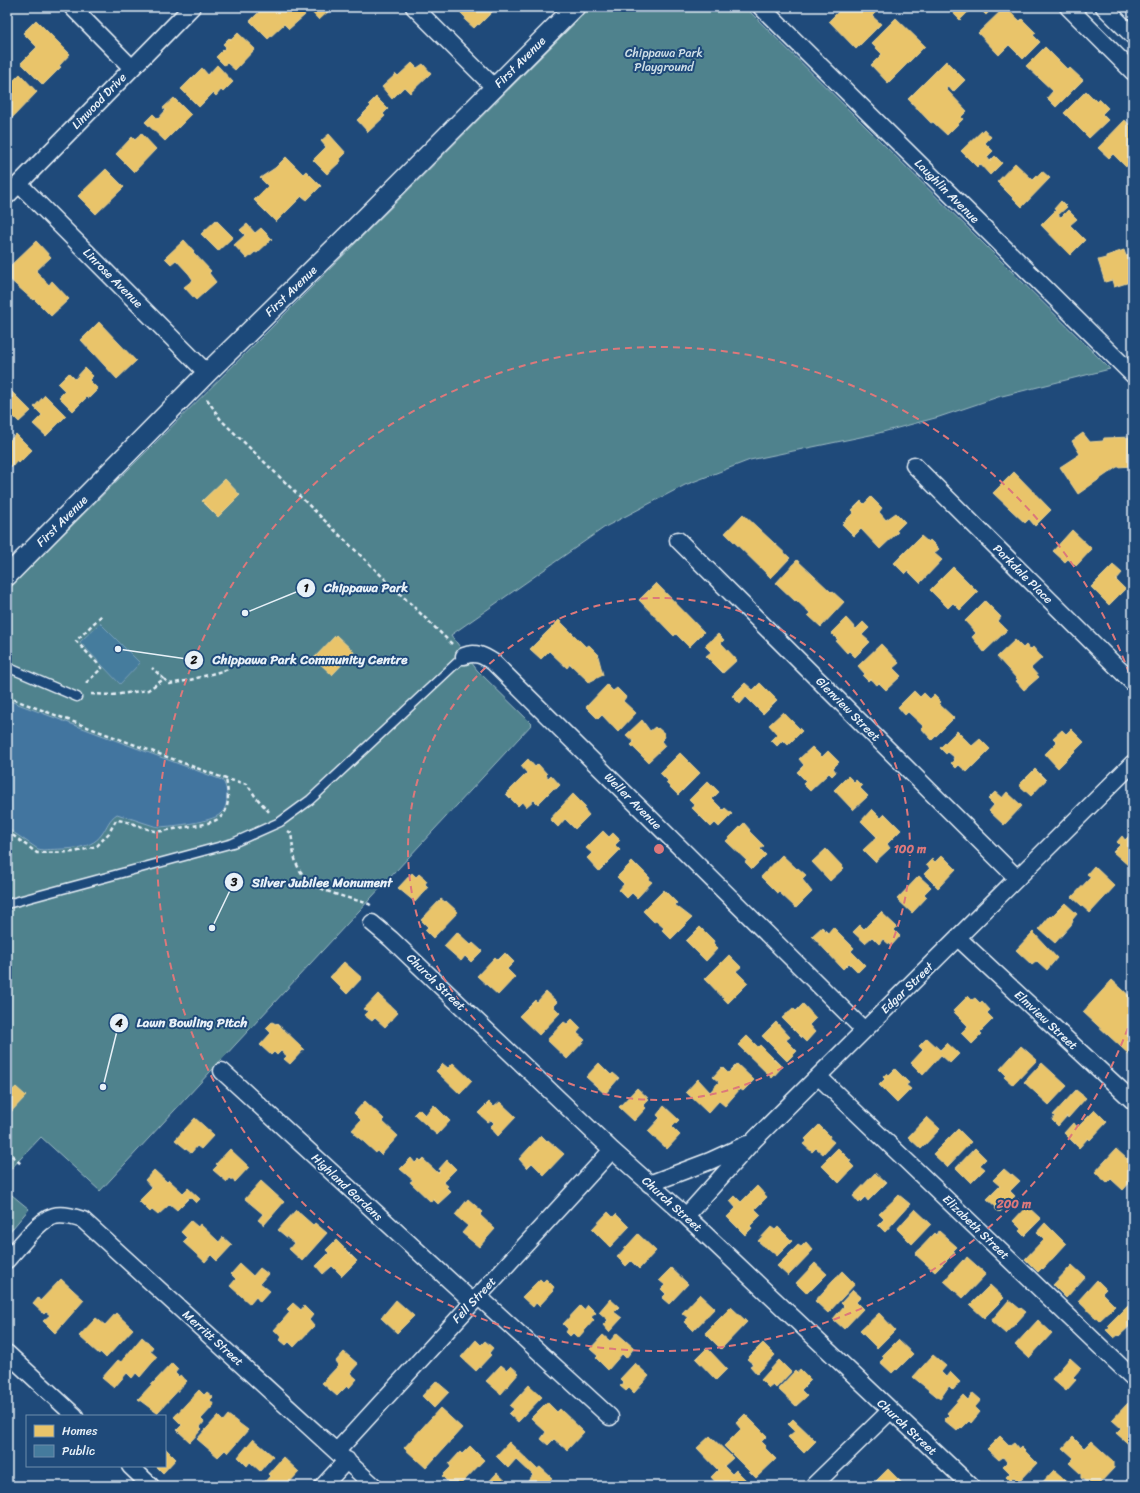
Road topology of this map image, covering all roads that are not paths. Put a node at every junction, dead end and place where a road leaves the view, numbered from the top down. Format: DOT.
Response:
graph roads {
  1 [pos="72,7"];
  2 [pos="192,7"];
  3 [pos="414,7"];
  4 [pos="575,7"];
  5 [pos="761,7"];
  6 [pos="1068,7"];
  7 [pos="1104,7"];
  8 [pos="1133,36"];
  9 [pos="132,68"];
  10 [pos="1132,68"];
  11 [pos="495,88"];
  12 [pos="19,184"];
  13 [pos="7,196"];
  14 [pos="1130,367"];
  15 [pos="207,373"];
  16 [pos="914,465"];
  17 [pos="678,540"];
  18 [pos="7,576"];
  19 [pos="464,656"];
  20 [pos="7,667"];
  21 [pos="1133,683"];
  22 [pos="77,697"];
  23 [pos="1133,763"];
  24 [pos="1017,878"];
  25 [pos="7,904"];
  26 [pos="373,915"];
  27 [pos="958,938"];
  28 [pos="864,1030"];
  29 [pos="222,1071"];
  30 [pos="819,1077"];
  31 [pos="1133,1101"];
  32 [pos="755,1140"];
  33 [pos="612,1150"];
  34 [pos="649,1184"];
  35 [pos="686,1216"];
  36 [pos="7,1260"];
  37 [pos="475,1299"];
  38 [pos="7,1353"];
  39 [pos="1133,1378"];
  40 [pos="890,1411"];
  41 [pos="74,1415"];
  42 [pos="610,1417"];
  43 [pos="342,1456"];
  44 [pos="131,1467"];
  45 [pos="151,1486"];
  46 [pos="323,1486"];
  47 [pos="374,1486"];
  48 [pos="813,1486"];
  49 [pos="971,1486"];
  1 -- 9 [label="street"];
  2 -- 9 [label="street, Linwood Drive"];
  3 -- 11 [label="street"];
  4 -- 11 [label="street, First Avenue"];
  5 -- 14 [label="street, Laughlin Avenue"];
  6 -- 10 [label="street"];
  7 -- 8 [label="street"];
  9 -- 12 [label="street, Linwood Drive"];
  11 -- 15 [label="street, First Avenue"];
  12 -- 13 [label="street, Linwood Drive"];
  12 -- 15 [label="street, Linrose Avenue"];
  15 -- 18 [label="street, First Avenue"];
  16 -- 21 [label="street, Parkdale Place"];
  17 -- 24 [label="street, Glenview Street"];
  19 -- 25 [label="lane"];
  19 -- 28 [label="street, Weller Avenue"];
  20 -- 22 [label="lane"];
  23 -- 24 [label="street, Edgar Street"];
  24 -- 27 [label="street, Edgar Street"];
  26 -- 33 [label="street, Church Street"];
  27 -- 28 [label="street, Edgar Street"];
  27 -- 31 [label="street, Elmview Street"];
  28 -- 30 [label="street, Edgar Street"];
  29 -- 37 [label="street, Highland Gardens"];
  30 -- 32 [label="street, Edgar Street"];
  30 -- 39 [label="street, Elizabeth Street"];
  32 -- 34 [label="street"];
  32 -- 35 [label="street, Edgar Street"];
  33 -- 34 [label="street, Church Street"];
  33 -- 37 [label="street, Fell Street"];
  34 -- 35 [label="street, Church Street"];
  35 -- 40 [label="street, Church Street"];
  36 -- 43 [label="street, Merritt Street"];
  37 -- 42 [label="street, Highland Gardens"];
  37 -- 43 [label="street, Fell Street"];
  38 -- 41 [label="street"];
  40 -- 48 [label="street"];
  40 -- 49 [label="street, Church Street"];
  43 -- 46 [label="street, Fell Street"];
  43 -- 47 [label="street, Merritt Street"];
  44 -- 45 [label="street"];
}
